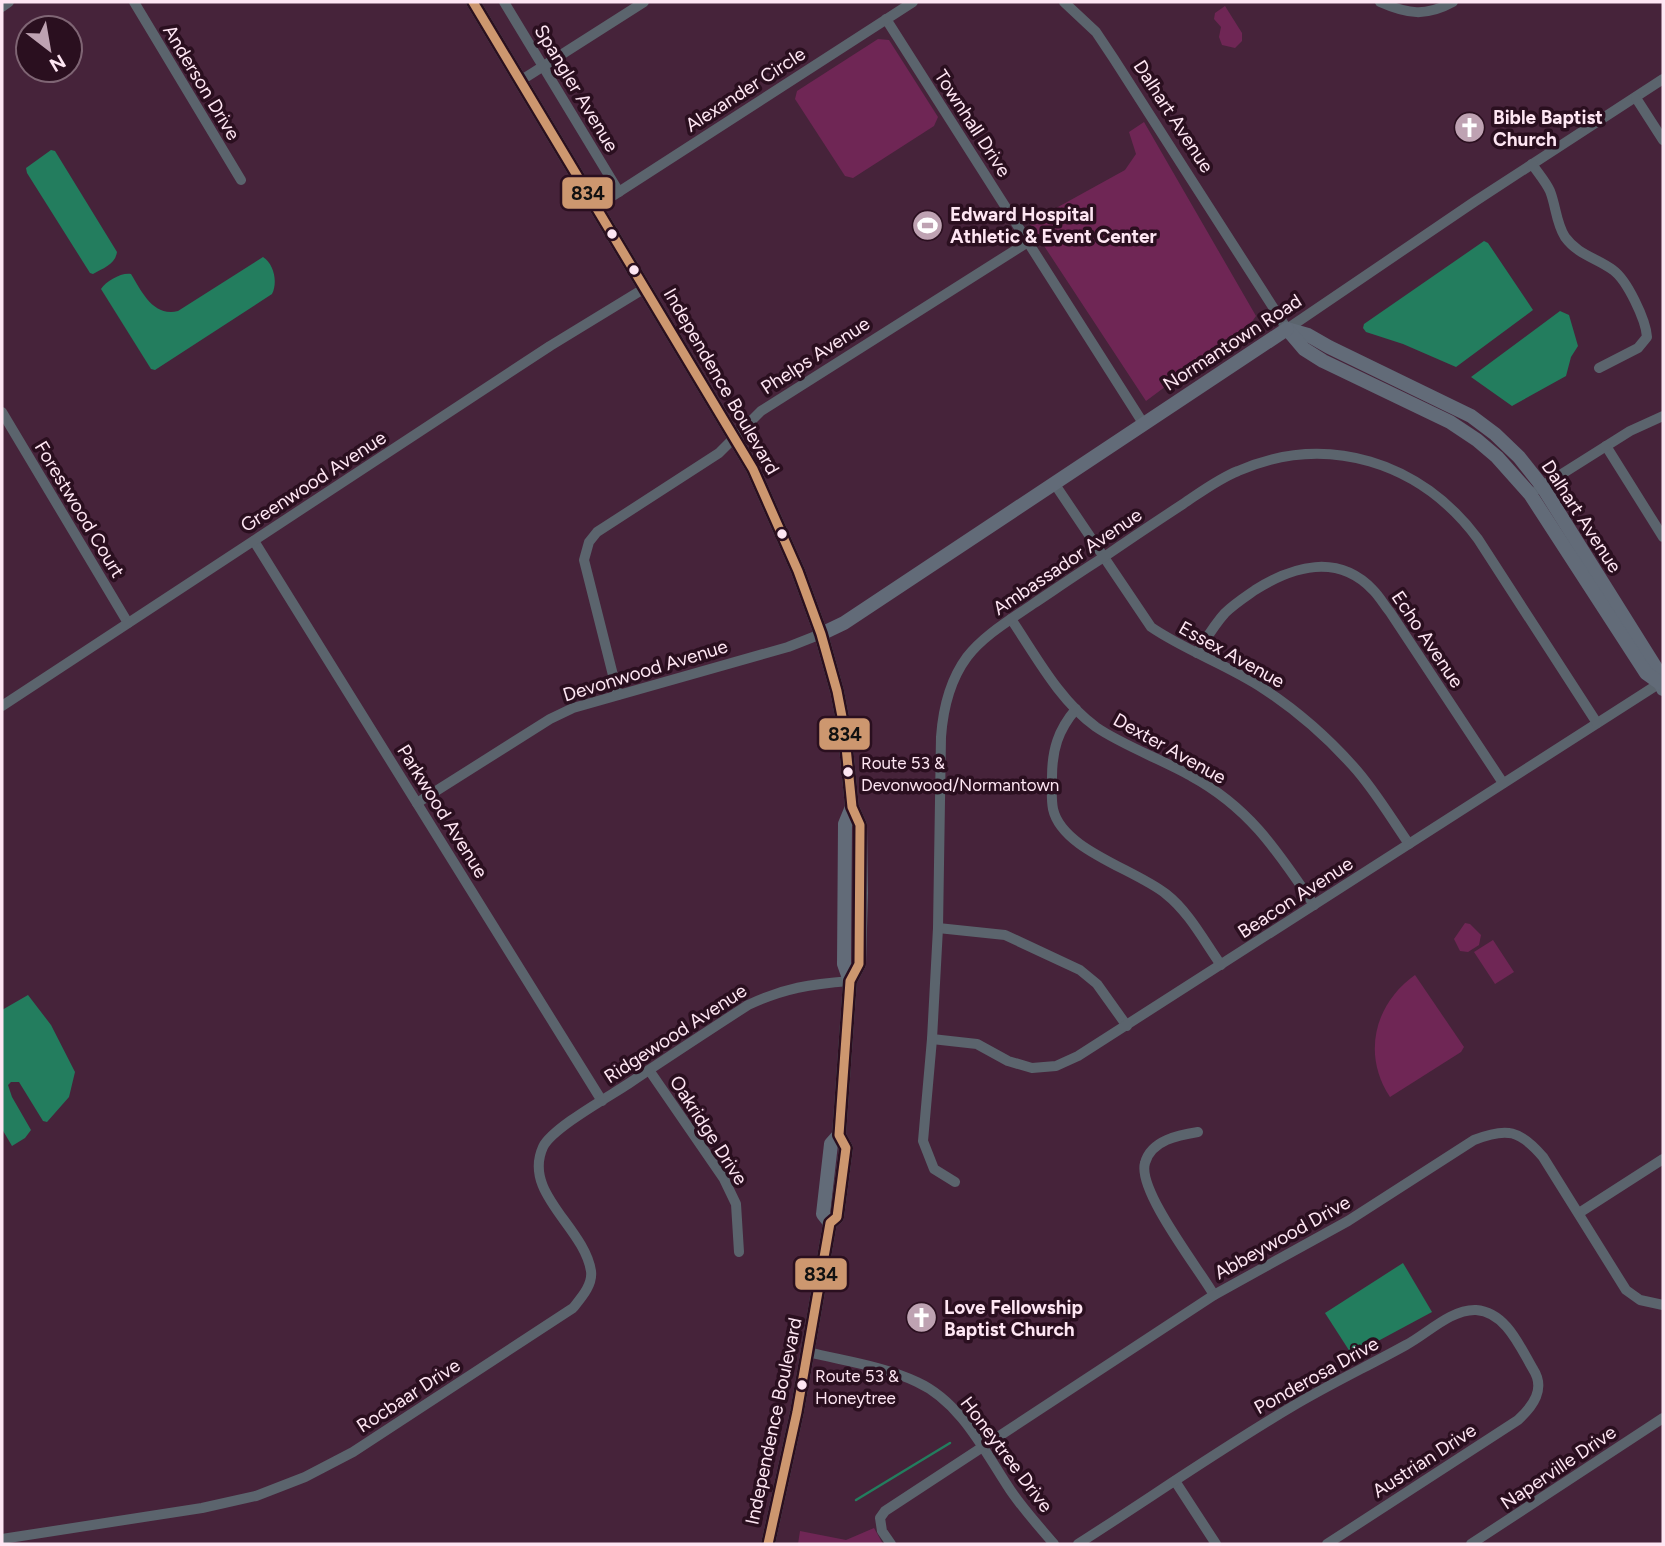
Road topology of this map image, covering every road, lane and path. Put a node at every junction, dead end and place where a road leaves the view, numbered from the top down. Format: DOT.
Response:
graph roads {
  1 [pos="9,2"];
  2 [pos="134,2"];
  3 [pos="504,2"];
  4 [pos="644,2"];
  5 [pos="913,2"];
  6 [pos="1064,2"];
  7 [pos="1380,2"];
  8 [pos="1453,2"];
  9 [pos="473,3"];
  10 [pos="2,7"];
  11 [pos="886,19"];
  12 [pos="543,66"];
  13 [pos="1663,79"];
  14 [pos="520,81"];
  15 [pos="1636,97"];
  16 [pos="1663,140"];
  17 [pos="1532,164"];
  18 [pos="241,180"];
  19 [pos="619,192"];
  20 [pos="597,206"];
  21 [pos="1028,242"];
  22 [pos="645,288"];
  23 [pos="1287,329"];
  24 [pos="1599,368"];
  25 [pos="2,412"];
  26 [pos="1663,416"];
  27 [pos="1143,423"];
  28 [pos="735,436"];
  29 [pos="1606,446"];
  30 [pos="1054,483"];
  31 [pos="1536,490"];
  32 [pos="1663,537"];
  33 [pos="254,541"];
  34 [pos="1103,557"];
  35 [pos="1011,619"];
  36 [pos="128,623"];
  37 [pos="821,634"];
  38 [pos="1197,653"];
  39 [pos="1661,686"];
  40 [pos="618,695"];
  41 [pos="2,706"];
  42 [pos="1076,709"];
  43 [pos="1597,723"];
  44 [pos="1503,783"];
  45 [pos="417,803"];
  46 [pos="1409,844"];
  47 [pos="1314,905"];
  48 [pos="938,928"];
  49 [pos="1221,965"];
  50 [pos="850,981"];
  51 [pos="1127,1026"];
  52 [pos="932,1039"];
  53 [pos="649,1070"];
  54 [pos="602,1101"];
  55 [pos="1198,1132"];
  56 [pos="1663,1158"];
  57 [pos="955,1182"];
  58 [pos="1579,1213"];
  59 [pos="739,1252"];
  60 [pos="1214,1295"];
  61 [pos="1662,1305"];
  62 [pos="1659,1319"];
  63 [pos="808,1352"];
  64 [pos="1536,1400"];
  65 [pos="1663,1418"];
  66 [pos="983,1446"];
  67 [pos="1175,1482"];
  68 [pos="2,1539"];
  69 [pos="1340,1541"];
  70 [pos="768,1544"];
  71 [pos="891,1544"];
  72 [pos="1054,1544"];
  73 [pos="1078,1544"];
  74 [pos="1216,1544"];
  75 [pos="1327,1544"];
  76 [pos="1471,1544"];
  1 -- 10 [label="street"];
  2 -- 18 [label="street, Anderson Drive"];
  3 -- 12 [label="street, Spangler Avenue"];
  4 -- 12 [label="street"];
  5 -- 11 [label="street, Alexander Circle"];
  6 -- 23 [label="street, Dalhart Avenue"];
  7 -- 8 [label="street"];
  9 -- 14 [label="main road, Independence Boulevard"];
  11 -- 19 [label="street, Alexander Circle"];
  11 -- 21 [label="street, Townhall Drive"];
  12 -- 14 [label="street"];
  12 -- 19 [label="street, Spangler Avenue"];
  13 -- 15 [label="street, Normantown Road"];
  14 -- 20 [label="main road, Independence Boulevard"];
  15 -- 16 [label="street"];
  15 -- 17 [label="street, Normantown Road"];
  17 -- 23 [label="street, Normantown Road"];
  17 -- 24 [label="street"];
  19 -- 20 [label="street, Alexander Circle"];
  20 -- 22 [label="main road, Independence Boulevard"];
  21 -- 27 [label="street, Townhall Drive"];
  21 -- 28 [label="street, Phelps Avenue"];
  22 -- 28 [label="main road, Independence Boulevard"];
  22 -- 33 [label="street, Greenwood Avenue"];
  23 -- 27 [label="main road, Normantown Road"];
  23 -- 31 [label="main road, Dalhart Avenue"];
  25 -- 36 [label="street, Forestwood Court"];
  26 -- 29 [label="street"];
  27 -- 30 [label="main road, Normantown Road"];
  28 -- 37 [label="main road, Independence Boulevard"];
  28 -- 40 [label="street, Phelps Avenue"];
  29 -- 31 [label="street"];
  29 -- 32 [label="street"];
  30 -- 34 [label="street, Essex Avenue"];
  30 -- 37 [label="main road, Normantown Road"];
  31 -- 39 [label="main road, Dalhart Avenue"];
  33 -- 36 [label="street, Greenwood Avenue"];
  33 -- 45 [label="street, Parkwood Avenue"];
  34 -- 35 [label="street, Ambassador Avenue"];
  34 -- 38 [label="street, Essex Avenue"];
  34 -- 43 [label="street, Ambassador Avenue"];
  35 -- 42 [label="street, Dexter Avenue"];
  35 -- 48 [label="street, Ambassador Avenue"];
  36 -- 41 [label="street, Greenwood Avenue"];
  37 -- 40 [label="street, Devonwood Avenue"];
  37 -- 50 [label="main road, Independence Boulevard"];
  38 -- 44 [label="street, Echo Avenue"];
  38 -- 46 [label="street, Essex Avenue"];
  39 -- 43 [label="street, Beacon Avenue"];
  40 -- 45 [label="street, Devonwood Avenue"];
  42 -- 47 [label="street, Dexter Avenue"];
  42 -- 49 [label="street"];
  43 -- 44 [label="street, Beacon Avenue"];
  44 -- 46 [label="street, Beacon Avenue"];
  45 -- 54 [label="street, Parkwood Avenue"];
  46 -- 47 [label="street, Beacon Avenue"];
  47 -- 49 [label="street, Beacon Avenue"];
  48 -- 51 [label="street"];
  48 -- 52 [label="street, Ambassador Avenue"];
  49 -- 51 [label="street, Beacon Avenue"];
  50 -- 53 [label="street, Ridgewood Avenue"];
  50 -- 63 [label="main road, Independence Boulevard"];
  51 -- 52 [label="street, Beacon Avenue"];
  52 -- 57 [label="street, Ambassador Avenue"];
  53 -- 54 [label="street, Ridgewood Avenue"];
  53 -- 59 [label="street, Oakridge Drive"];
  54 -- 68 [label="street, Rocbaar Drive"];
  55 -- 60 [label="street"];
  56 -- 58 [label="street"];
  58 -- 60 [label="street, Abbeywood Drive"];
  58 -- 61 [label="street, Abbeywood Drive"];
  60 -- 66 [label="street, Abbeywood Drive"];
  61 -- 62 [label="street, Abbeywood Drive"];
  63 -- 66 [label="street, Honeytree Drive"];
  63 -- 70 [label="main road, Independence Boulevard"];
  64 -- 67 [label="street, Ponderosa Drive"];
  64 -- 69 [label="street, Austrian Drive"];
  65 -- 76 [label="street, Naperville Drive"];
  66 -- 71 [label="street, Abbeywood Drive"];
  66 -- 72 [label="street, Honeytree Drive"];
  67 -- 73 [label="street, Ponderosa Drive"];
  67 -- 74 [label="street"];
  69 -- 75 [label="street, Austrian Drive"];
}
